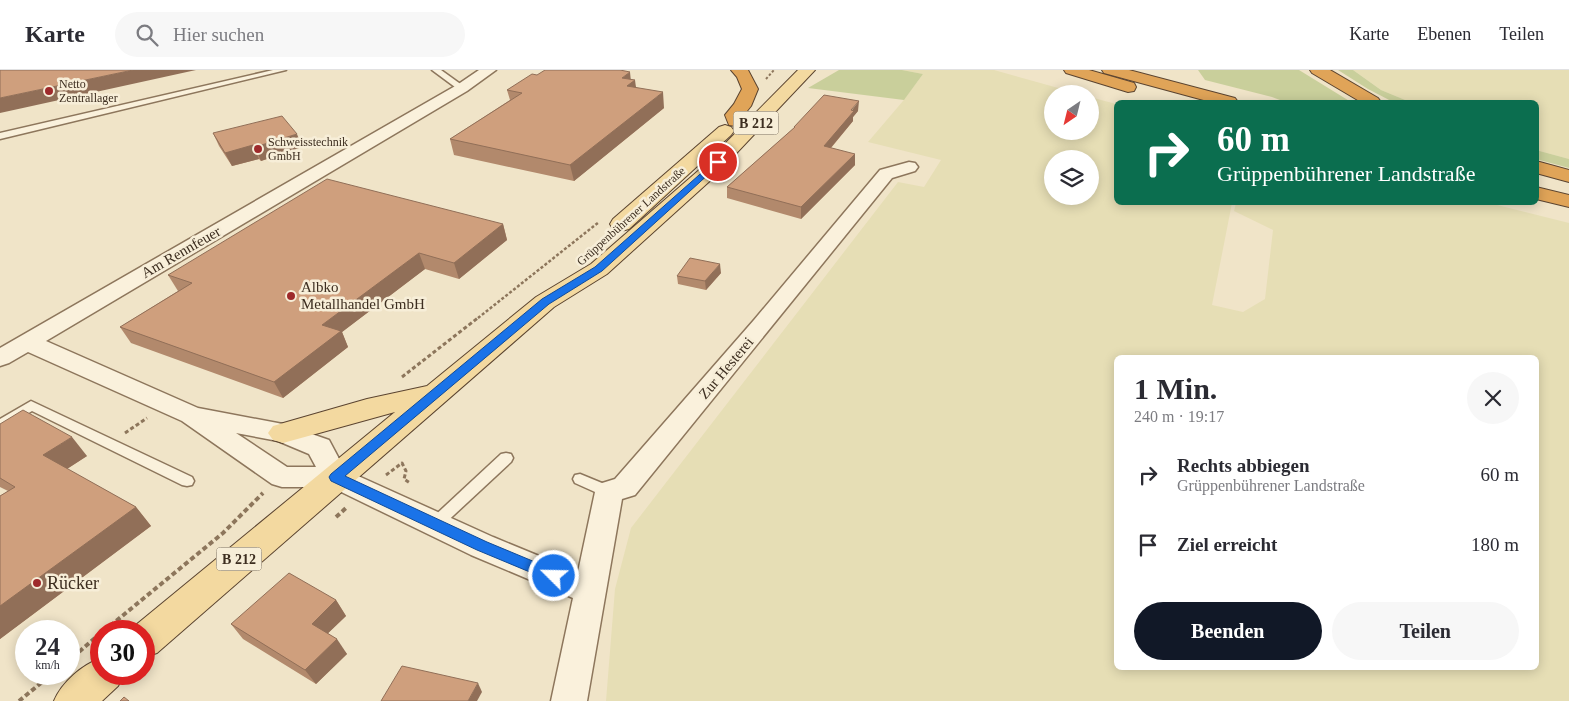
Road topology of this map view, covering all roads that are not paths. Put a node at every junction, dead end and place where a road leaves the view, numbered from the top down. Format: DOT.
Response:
graph roads {
  1 [pos="282,70"];
  2 [pos="436,70"];
  3 [pos="489,70"];
  4 [pos="739,70"];
  5 [pos="807,70"];
  6 [pos="1072,70"];
  7 [pos="1110,70"];
  8 [pos="1318,70"];
  9 [pos="776,73"];
  10 [pos="462,88"];
  11 [pos="1178,100"];
  12 [pos="1222,100"];
  13 [pos="1369,100"];
  14 [pos="735,121"];
  15 [pos="0,136"];
  16 [pos="908,167"];
  17 [pos="1539,168"];
  18 [pos="1569,176"];
  19 [pos="1539,180"];
  20 [pos="1569,187"];
  21 [pos="1539,194"];
  22 [pos="1569,201"];
  23 [pos="545,302"];
  24 [pos="27,342"];
  25 [pos="0,358"];
  26 [pos="435,394"];
  27 [pos="191,414"];
  28 [pos="0,425"];
  29 [pos="283,433"];
  30 [pos="506,458"];
  31 [pos="335,477"];
  32 [pos="580,479"];
  33 [pos="187,481"];
  34 [pos="609,492"];
  35 [pos="435,524"];
  36 [pos="590,591"];
  37 [pos="155,632"];
  38 [pos="92,685"];
  39 [pos="73,701"];
  40 [pos="569,701"];
  1 -- 15 [label="lane"];
  2 -- 10 [label="lane"];
  3 -- 10 [label="street, Am Rennfeuer"];
  4 -- 14 [label="highway"];
  5 -- 23 [label="main road, Grüppenbührener Landstraße / B 212"];
  6 -- 11 [label="highway"];
  7 -- 12 [label="highway"];
  8 -- 13 [label="highway"];
  9 -- 14 [label="main road, Grüppenbührener Landstraße / B 212"];
  10 -- 24 [label="street, Am Rennfeuer"];
  14 -- 23 [label="main road, Grüppenbührener Landstraße / B 212"];
  16 -- 34 [label="street, Zur Hesterei"];
  17 -- 18 [label="highway"];
  19 -- 20 [label="highway"];
  21 -- 22 [label="highway"];
  23 -- 26 [label="main road, Grüppenbührener Landstraße / B 212"];
  24 -- 25 [label="street, Am Rennfeuer"];
  24 -- 27 [label="street"];
  26 -- 29 [label="main road"];
  26 -- 31 [label="main road, Grüppenbührener Landstraße / B 212"];
  27 -- 29 [label="street"];
  27 -- 31 [label="street"];
  28 -- 33 [label="lane"];
  29 -- 31 [label="street"];
  30 -- 35 [label="lane"];
  31 -- 35 [label="street"];
  31 -- 37 [label="main road, Grüppenbührener Landstraße / B 212"];
  32 -- 34 [label="lane"];
  34 -- 36 [label="street"];
  35 -- 36 [label="street"];
  36 -- 40 [label="street"];
  38 -- 39 [label="main road"];
}
